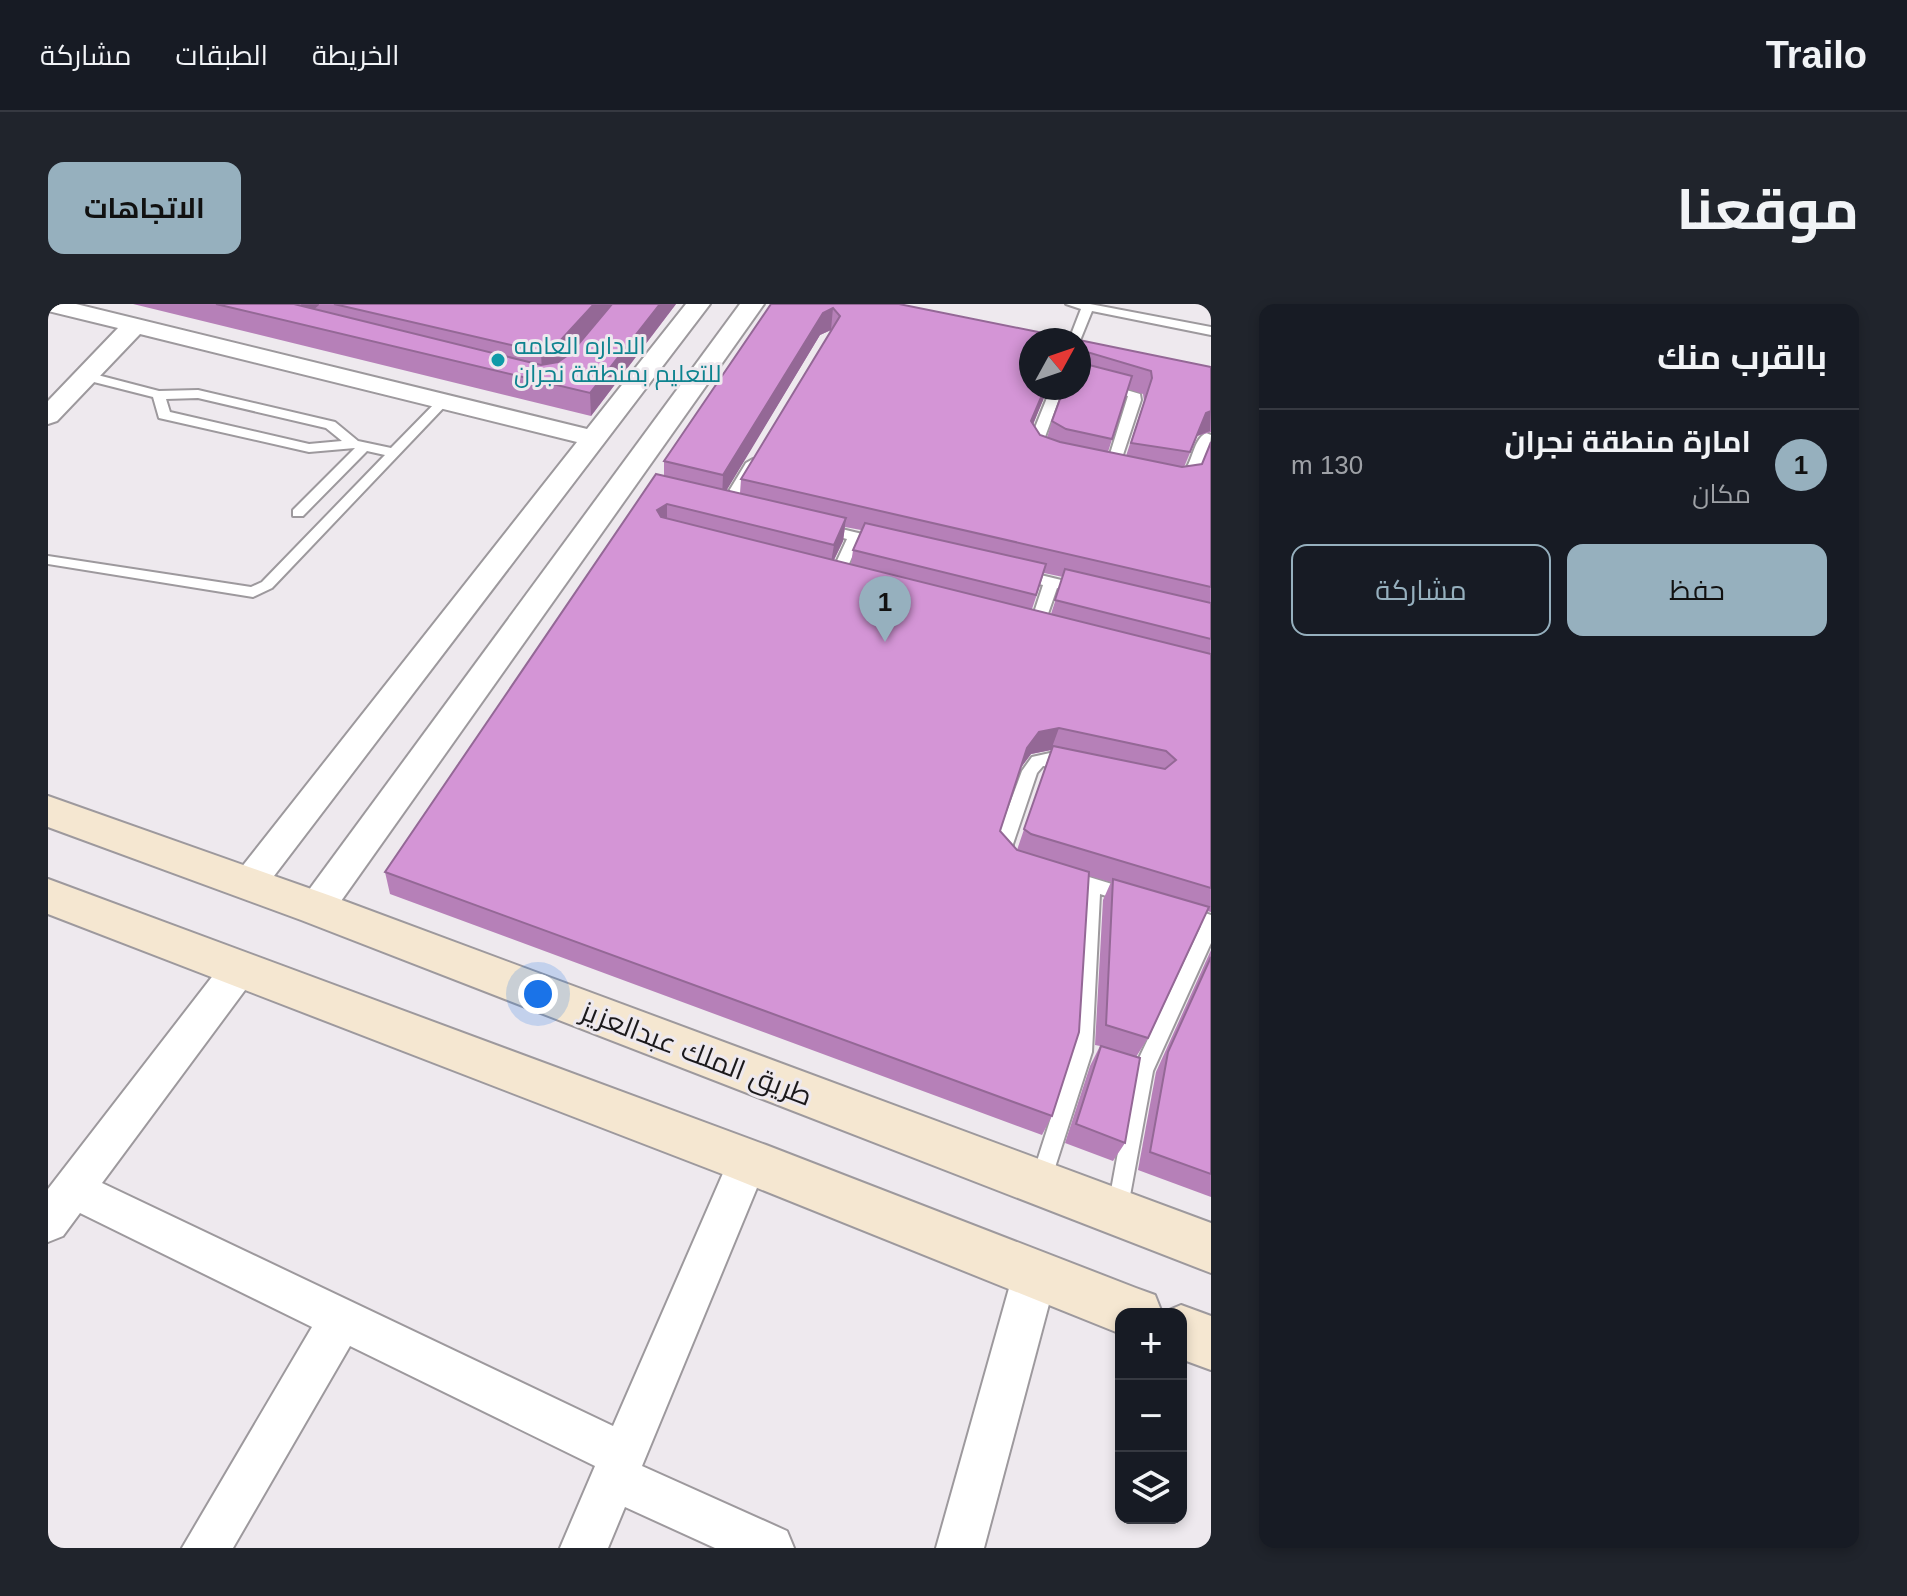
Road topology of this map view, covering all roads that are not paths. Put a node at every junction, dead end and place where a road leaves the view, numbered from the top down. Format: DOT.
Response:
graph roads {
  1 [pos="48,304"];
  2 [pos="698,304"];
  3 [pos="752,304"];
  4 [pos="1072,304"];
  5 [pos="1088,307"];
  6 [pos="135,325"];
  7 [pos="1080,328"];
  8 [pos="1211,331"];
  9 [pos="86,376"];
  10 [pos="1091,383"];
  11 [pos="159,395"];
  12 [pos="220,399"];
  13 [pos="1052,400"];
  14 [pos="444,401"];
  15 [pos="266,410"];
  16 [pos="48,416"];
  17 [pos="310,421"];
  18 [pos="194,422"];
  19 [pos="245,433"];
  20 [pos="1206,437"];
  21 [pos="591,438"];
  22 [pos="288,443"];
  23 [pos="359,445"];
  24 [pos="394,453"];
  25 [pos="758,454"];
  26 [pos="1054,458"];
  27 [pos="1127,473"];
  28 [pos="1174,483"];
  29 [pos="727,506"];
  30 [pos="298,513"];
  31 [pos="812,526"];
  32 [pos="855,536"];
  33 [pos="900,547"];
  34 [pos="48,560"];
  35 [pos="1006,572"];
  36 [pos="836,578"];
  37 [pos="1051,583"];
  38 [pos="1095,593"];
  39 [pos="1036,628"];
  40 [pos="1095,769"];
  41 [pos="48,811"];
  42 [pos="249,883"];
  43 [pos="1092,885"];
  44 [pos="48,896"];
  45 [pos="316,908"];
  46 [pos="1211,922"];
  47 [pos="238,971"];
  48 [pos="748,1161"];
  49 [pos="1040,1183"];
  50 [pos="60,1206"];
  51 [pos="1117,1212"];
  52 [pos="1211,1248"];
  53 [pos="1035,1274"];
  54 [pos="1121,1308"];
  55 [pos="341,1319"];
  56 [pos="1187,1334"];
  57 [pos="1211,1343"];
  58 [pos="618,1466"];
  59 [pos="206,1548"];
  60 [pos="584,1548"];
  61 [pos="770,1548"];
  62 [pos="960,1548"];
  1 -- 6 [label="street"];
  2 -- 21 [label="street"];
  3 -- 45 [label="street"];
  4 -- 5 [label="lane"];
  5 -- 7 [label="lane"];
  5 -- 8 [label="lane"];
  6 -- 9 [label="street"];
  6 -- 14 [label="street"];
  9 -- 11 [label="lane"];
  9 -- 16 [label="street"];
  10 -- 27 [label="lane"];
  11 -- 12 [label="lane"];
  11 -- 18 [label="lane"];
  12 -- 15 [label="lane"];
  12 -- 18 [label="lane"];
  13 -- 26 [label="lane"];
  14 -- 21 [label="street"];
  14 -- 24 [label="lane"];
  15 -- 17 [label="lane"];
  15 -- 19 [label="lane"];
  17 -- 22 [label="lane"];
  17 -- 23 [label="lane"];
  18 -- 19 [label="lane"];
  19 -- 22 [label="lane"];
  20 -- 28 [label="lane"];
  21 -- 42 [label="street"];
  22 -- 23 [label="lane"];
  23 -- 24 [label="lane"];
  23 -- 30 [label="lane"];
  24 -- 34 [label="lane"];
  25 -- 29 [label="lane"];
  31 -- 32 [label="lane"];
  32 -- 33 [label="lane"];
  32 -- 36 [label="lane"];
  35 -- 37 [label="lane"];
  37 -- 38 [label="lane"];
  37 -- 39 [label="lane"];
  40 -- 43 [label="lane"];
  41 -- 42 [label="main road, طريق الملك عبدالعزيز"];
  42 -- 45 [label="main road, طريق الملك عبدالعزيز"];
  43 -- 46 [label="lane"];
  43 -- 49 [label="lane"];
  44 -- 47 [label="main road"];
  45 -- 49 [label="main road, طريق الملك عبدالعزيز"];
  46 -- 51 [label="lane"];
  47 -- 48 [label="main road"];
  47 -- 50 [label="street"];
  48 -- 53 [label="main road"];
  48 -- 58 [label="street"];
  49 -- 51 [label="main road, طريق الملك عبدالعزيز"];
  50 -- 55 [label="street"];
  51 -- 52 [label="main road, طريق الملك عبدالعزيز"];
  53 -- 54 [label="main road"];
  53 -- 62 [label="street"];
  55 -- 58 [label="street"];
  55 -- 59 [label="street"];
  56 -- 57 [label="main road"];
  58 -- 60 [label="street"];
  58 -- 61 [label="street"];
}
